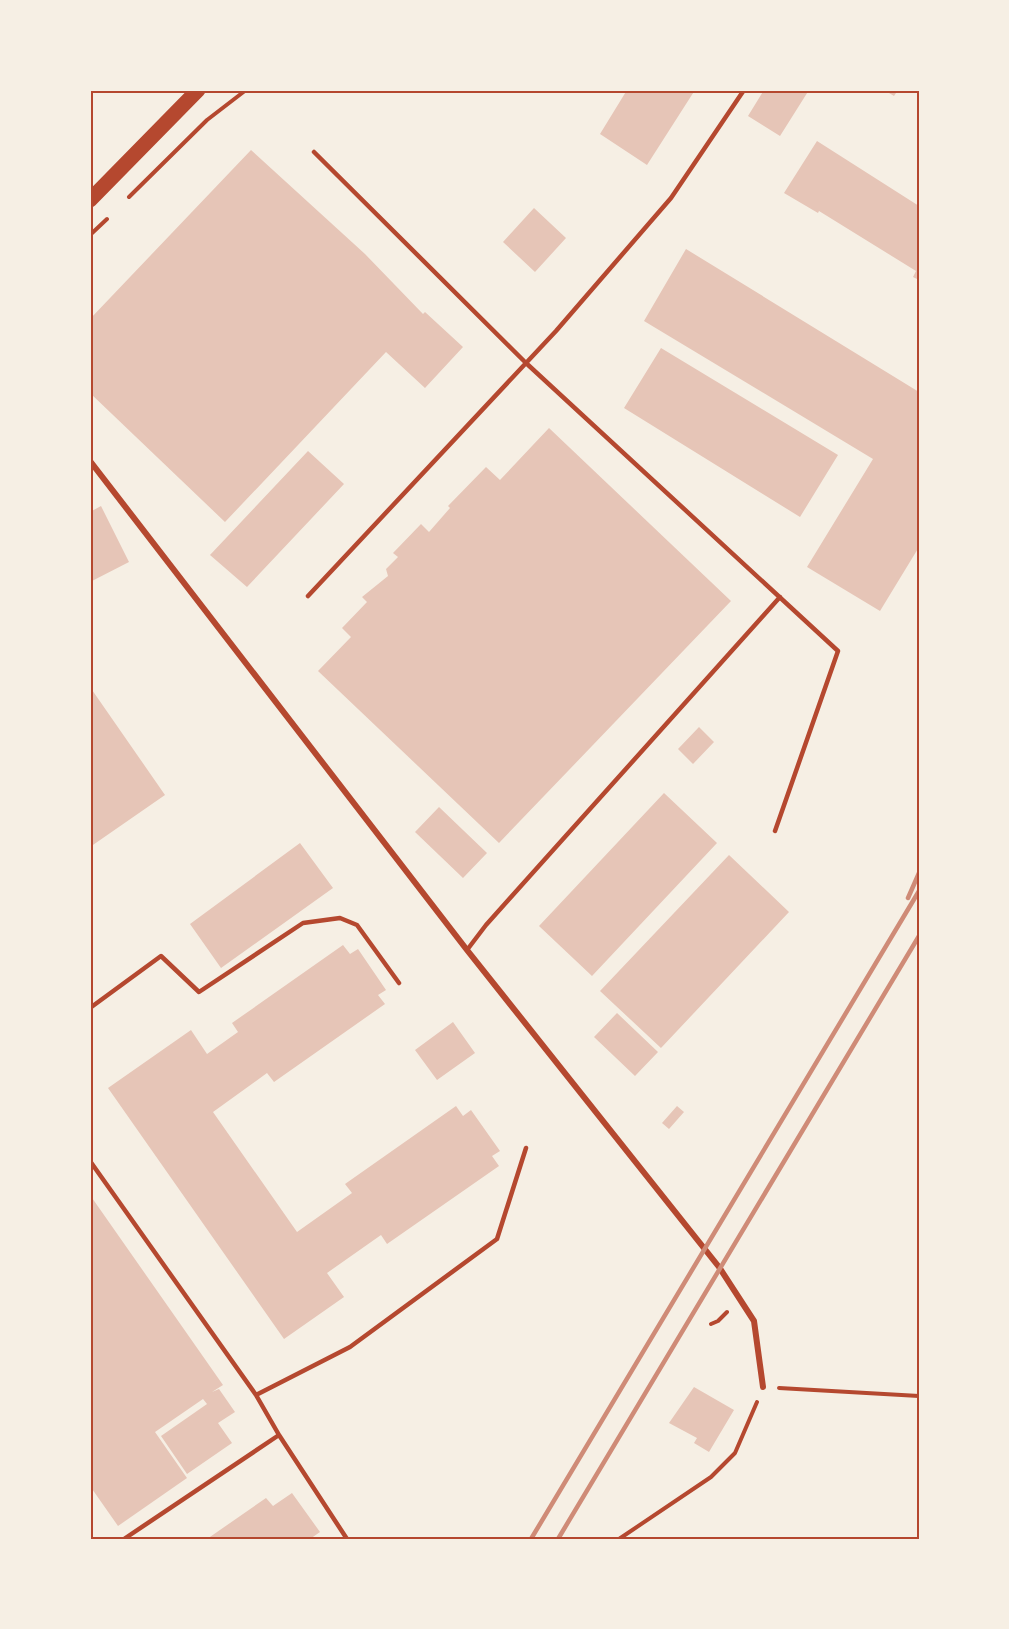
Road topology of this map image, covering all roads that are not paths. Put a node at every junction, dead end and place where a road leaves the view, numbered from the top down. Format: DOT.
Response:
graph roads {
  1 [pos="198,90"];
  2 [pos="744,90"];
  3 [pos="314,152"];
  4 [pos="90,200"];
  5 [pos="526,363"];
  6 [pos="90,461"];
  7 [pos="308,596"];
  8 [pos="780,597"];
  9 [pos="774,831"];
  10 [pos="466,950"];
  11 [pos="399,983"];
  12 [pos="90,1008"];
  13 [pos="526,1148"];
  14 [pos="90,1161"];
  15 [pos="764,1387"];
  16 [pos="256,1395"];
  17 [pos="279,1435"];
  18 [pos="124,1539"];
  19 [pos="347,1539"];
  1 -- 4 [label="main road"];
  2 -- 5 [label="lane"];
  3 -- 5 [label="lane"];
  5 -- 7 [label="lane"];
  5 -- 8 [label="lane"];
  6 -- 10 [label="street"];
  8 -- 9 [label="lane"];
  8 -- 10 [label="lane"];
  10 -- 15 [label="street"];
  11 -- 12 [label="lane"];
  13 -- 16 [label="lane"];
  14 -- 16 [label="lane"];
  16 -- 17 [label="lane"];
  17 -- 18 [label="lane"];
  17 -- 19 [label="lane"];
}
